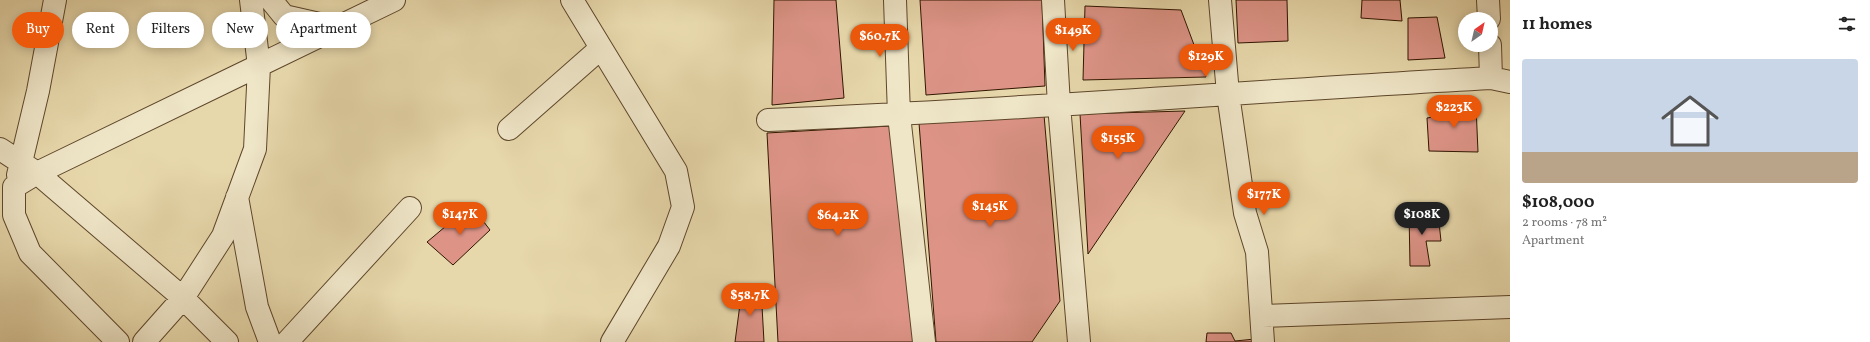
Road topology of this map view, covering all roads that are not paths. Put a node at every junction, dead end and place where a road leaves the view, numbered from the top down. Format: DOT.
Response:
graph roads {
  1 [pos="55,0"];
  2 [pos="251,0"];
  3 [pos="271,0"];
  4 [pos="394,0"];
  5 [pos="572,0"];
  6 [pos="895,0"];
  7 [pos="1053,0"];
  8 [pos="1220,0"];
  9 [pos="1488,0"];
  10 [pos="281,12"];
  11 [pos="370,12"];
  12 [pos="1489,12"];
  13 [pos="296,48"];
  14 [pos="601,48"];
  15 [pos="1492,52"];
  16 [pos="259,66"];
  17 [pos="1501,80"];
  18 [pos="1228,94"];
  19 [pos="1059,105"];
  20 [pos="899,116"];
  21 [pos="768,120"];
  22 [pos="509,129"];
  23 [pos="0,149"];
  24 [pos="29,168"];
  25 [pos="7,191"];
  26 [pos="237,197"];
  27 [pos="410,208"];
  28 [pos="183,298"];
  29 [pos="1510,307"];
  30 [pos="1262,316"];
  31 [pos="118,342"];
  32 [pos="144,342"];
  33 [pos="227,342"];
  34 [pos="270,342"];
  35 [pos="287,342"];
  36 [pos="612,342"];
  37 [pos="924,342"];
  38 [pos="1079,342"];
  39 [pos="1263,342"];
  1 -- 24 [label="street"];
  2 -- 16 [label="street"];
  3 -- 10 [label="street"];
  4 -- 11 [label="street"];
  5 -- 14 [label="street"];
  6 -- 20 [label="street"];
  7 -- 19 [label="street"];
  8 -- 18 [label="street"];
  9 -- 12 [label="street"];
  13 -- 16 [label="street"];
  14 -- 22 [label="street"];
  14 -- 36 [label="street"];
  15 -- 17 [label="street"];
  16 -- 24 [label="street"];
  16 -- 26 [label="street"];
  17 -- 18 [label="street"];
  18 -- 19 [label="street"];
  18 -- 30 [label="street"];
  19 -- 20 [label="street"];
  19 -- 38 [label="street"];
  20 -- 21 [label="street"];
  20 -- 37 [label="street"];
  23 -- 24 [label="street"];
  24 -- 25 [label="street"];
  24 -- 28 [label="street"];
  25 -- 31 [label="street"];
  26 -- 28 [label="street"];
  26 -- 34 [label="street"];
  27 -- 35 [label="street"];
  28 -- 32 [label="street"];
  28 -- 33 [label="street"];
  29 -- 30 [label="street"];
  30 -- 39 [label="street"];
}
